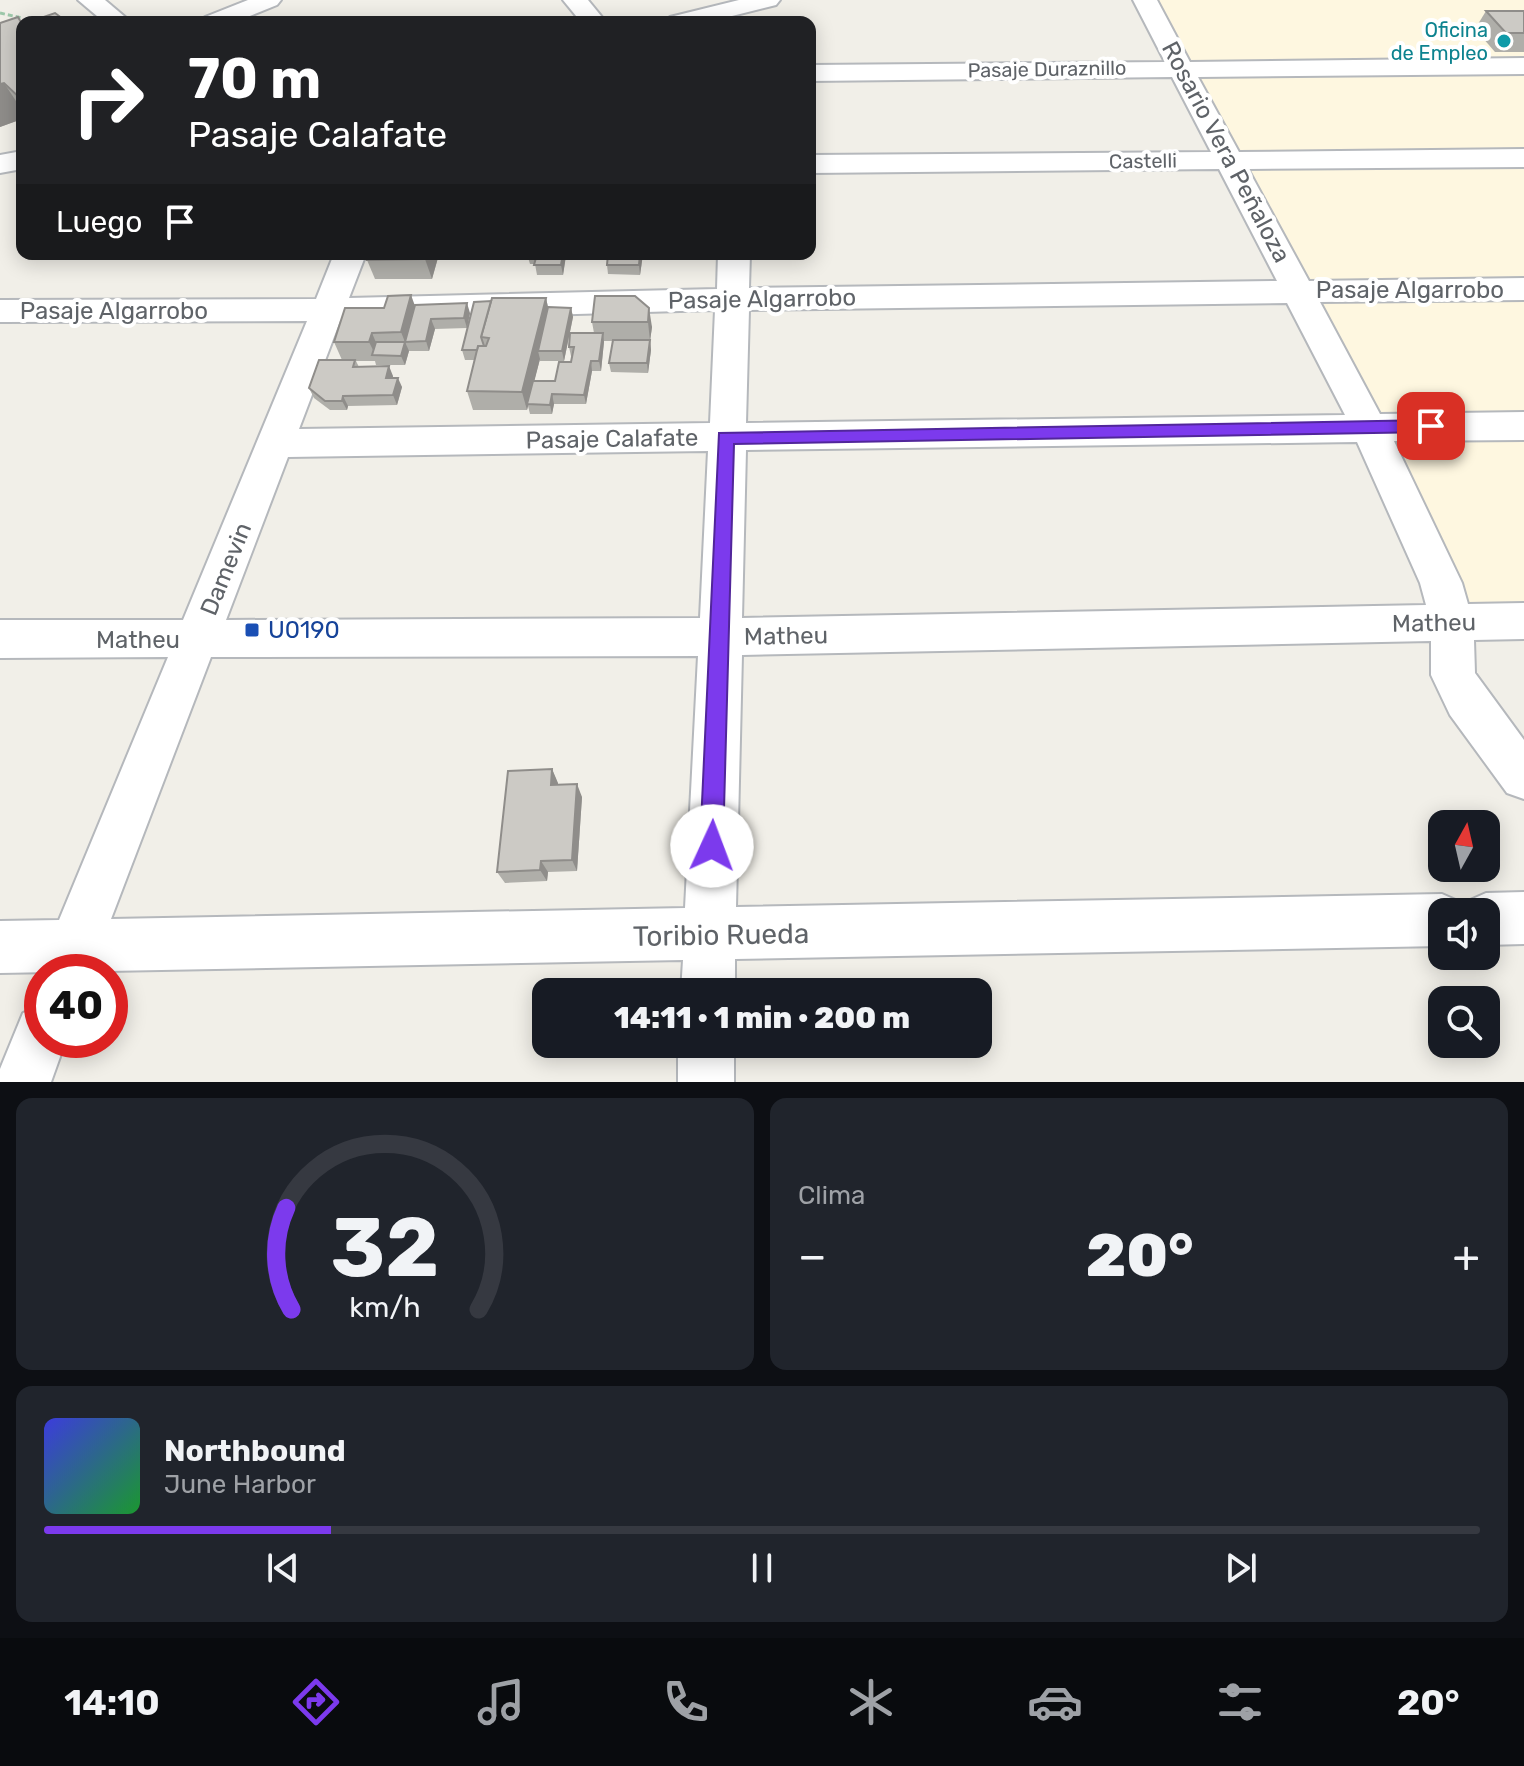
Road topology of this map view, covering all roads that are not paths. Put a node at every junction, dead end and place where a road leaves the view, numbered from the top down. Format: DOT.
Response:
graph roads {
  1 [pos="90,0"];
  2 [pos="269,0"];
  3 [pos="575,0"];
  4 [pos="768,0"];
  5 [pos="1145,0"];
  6 [pos="111,16"];
  7 [pos="229,16"];
  8 [pos="589,16"];
  9 [pos="703,16"];
  10 [pos="1524,66"];
  11 [pos="1181,67"];
  12 [pos="816,73"];
  13 [pos="1524,158"];
  14 [pos="1232,160"];
  15 [pos="816,164"];
  16 [pos="348,260"];
  17 [pos="734,260"];
  18 [pos="1524,289"];
  19 [pos="1299,291"];
  20 [pos="733,299"];
  21 [pos="327,310"];
  22 [pos="0,311"];
  23 [pos="1524,426"];
  24 [pos="1369,427"];
  25 [pos="725,438"];
  26 [pos="277,443"];
  27 [pos="1452,623"];
  28 [pos="1519,630"];
  29 [pos="718,637"];
  30 [pos="0,639"];
  31 [pos="197,640"];
  32 [pos="1524,777"];
  33 [pos="1524,918"];
  34 [pos="1500,919"];
  35 [pos="1428,920"];
  36 [pos="709,936"];
  37 [pos="0,947"];
  38 [pos="41,954"];
  39 [pos="72,954"];
  40 [pos="128,957"];
  41 [pos="708,978"];
  42 [pos="32,1058"];
  43 [pos="706,1058"];
  44 [pos="23,1082"];
  45 [pos="706,1082"];
  1 -- 6 [label="street"];
  2 -- 7 [label="street"];
  3 -- 8 [label="street"];
  4 -- 9 [label="street"];
  5 -- 11 [label="street, Rosario Vera Peñaloza"];
  10 -- 11 [label="street, Pasaje Duraznillo"];
  11 -- 12 [label="street, Pasaje Duraznillo"];
  11 -- 14 [label="street, Rosario Vera Peñaloza"];
  13 -- 14 [label="street, Castelli"];
  14 -- 15 [label="street, Castelli"];
  14 -- 19 [label="street, Rosario Vera Peñaloza"];
  16 -- 21 [label="street, Damevin"];
  17 -- 20 [label="street"];
  18 -- 19 [label="street, Pasaje Algarrobo"];
  19 -- 20 [label="street, Pasaje Algarrobo"];
  19 -- 24 [label="street, Rosario Vera Peñaloza"];
  20 -- 21 [label="street, Pasaje Algarrobo"];
  20 -- 25 [label="street"];
  21 -- 22 [label="street, Pasaje Algarrobo"];
  21 -- 26 [label="street, Damevin"];
  23 -- 24 [label="street, Pasaje Calafate"];
  24 -- 25 [label="street, Pasaje Calafate"];
  24 -- 27 [label="street, Rosario Vera Peñaloza"];
  25 -- 26 [label="street, Pasaje Calafate"];
  25 -- 29 [label="street"];
  26 -- 31 [label="street, Damevin"];
  27 -- 28 [label="street, Matheu"];
  27 -- 29 [label="street, Matheu"];
  27 -- 32 [label="street, Rosario Vera Peñaloza"];
  29 -- 31 [label="street, Matheu"];
  29 -- 36 [label="street"];
  30 -- 31 [label="street, Matheu"];
  31 -- 39 [label="street, Damevin"];
  33 -- 34 [label="street"];
  35 -- 36 [label="street, Toribio Rueda"];
  36 -- 40 [label="street, Toribio Rueda"];
  36 -- 41 [label="street"];
  37 -- 38 [label="street, Toribio Rueda"];
  42 -- 44 [label="street"];
  43 -- 45 [label="street"];
}
